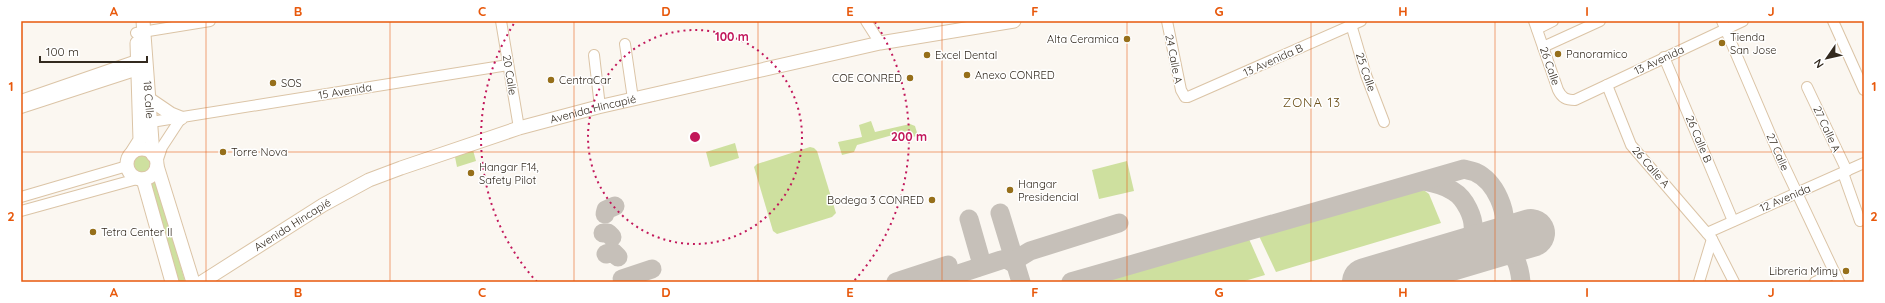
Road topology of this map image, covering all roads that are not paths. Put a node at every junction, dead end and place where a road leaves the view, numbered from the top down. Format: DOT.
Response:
graph roads {
  1 [pos="210,21"];
  2 [pos="501,21"];
  3 [pos="866,21"];
  4 [pos="1014,21"];
  5 [pos="1167,21"];
  6 [pos="1361,21"];
  7 [pos="1554,21"];
  8 [pos="1600,21"];
  9 [pos="1743,21"];
  10 [pos="1833,21"];
  11 [pos="992,23"];
  12 [pos="1350,23"];
  13 [pos="973,25"];
  14 [pos="1535,25"];
  15 [pos="1723,25"];
  16 [pos="140,27"];
  17 [pos="880,43"];
  18 [pos="625,44"];
  19 [pos="1543,47"];
  20 [pos="594,55"];
  21 [pos="1664,57"];
  22 [pos="138,65"];
  23 [pos="508,65"];
  24 [pos="1607,85"];
  25 [pos="1807,87"];
  26 [pos="1864,90"];
  27 [pos="1185,97"];
  28 [pos="149,99"];
  29 [pos="633,99"];
  30 [pos="21,100"];
  31 [pos="1575,100"];
  32 [pos="600,107"];
  33 [pos="21,108"];
  34 [pos="181,118"];
  35 [pos="1384,122"];
  36 [pos="146,123"];
  37 [pos="519,128"];
  38 [pos="133,152"];
  39 [pos="156,161"];
  40 [pos="1864,163"];
  41 [pos="127,166"];
  42 [pos="1845,172"];
  43 [pos="140,179"];
  44 [pos="1798,194"];
  45 [pos="21,197"];
  46 [pos="21,211"];
  47 [pos="1733,220"];
  48 [pos="1860,222"];
  49 [pos="1709,236"];
  50 [pos="1837,278"];
  51 [pos="172,282"];
  52 [pos="193,282"];
  53 [pos="202,282"];
  54 [pos="1699,282"];
  55 [pos="1734,282"];
  56 [pos="1815,282"];
  1 -- 16 [label="street"];
  2 -- 23 [label="street, 20 Calle"];
  3 -- 17 [label="street"];
  4 -- 11 [label="main road, Avenida Hincapié"];
  5 -- 27 [label="street, 24 Calle A"];
  6 -- 12 [label="street, 13 Avenida B"];
  7 -- 14 [label="street"];
  8 -- 19 [label="street"];
  9 -- 15 [label="street, 13 Avenida"];
  10 -- 26 [label="street"];
  11 -- 13 [label="main road, Avenida Hincapié"];
  12 -- 27 [label="street, 13 Avenida B"];
  12 -- 35 [label="street, 25 Calle"];
  13 -- 17 [label="main road, Avenida Hincapié"];
  14 -- 19 [label="street, 26 Calle"];
  15 -- 21 [label="street, 13 Avenida"];
  15 -- 44 [label="street, 27 Calle"];
  16 -- 22 [label="main road, 18 Calle"];
  16 -- 28 [label="main road, 18 Calle"];
  17 -- 29 [label="main road, Avenida Hincapié"];
  18 -- 29 [label="street"];
  19 -- 31 [label="street, 26 Calle"];
  20 -- 32 [label="street"];
  21 -- 24 [label="street, 13 Avenida"];
  21 -- 47 [label="street, 26 Calle B"];
  22 -- 30 [label="street"];
  22 -- 33 [label="street"];
  22 -- 36 [label="main road, 18 Calle"];
  23 -- 34 [label="street, 15 Avenida"];
  23 -- 37 [label="street, 20 Calle"];
  24 -- 31 [label="street, 13 Avenida"];
  24 -- 49 [label="street, 26 Calle A"];
  25 -- 42 [label="street, 27 Calle A"];
  28 -- 34 [label="main road"];
  28 -- 36 [label="main road, 18 Calle"];
  29 -- 32 [label="main road, Avenida Hincapié"];
  32 -- 37 [label="main road, Avenida Hincapié"];
  34 -- 36 [label="street, 15 Avenida"];
  34 -- 39 [label="street"];
  36 -- 38 [label="main road, 18 Calle"];
  36 -- 39 [label="main road, 18 Calle"];
  37 -- 53 [label="main road, Avenida Hincapié"];
  38 -- 39 [label="main road"];
  38 -- 41 [label="main road"];
  39 -- 43 [label="main road"];
  39 -- 52 [label="main road, 18 Calle"];
  40 -- 42 [label="street, 12 Avenida"];
  41 -- 43 [label="main road"];
  41 -- 45 [label="street"];
  42 -- 44 [label="street, 12 Avenida"];
  42 -- 48 [label="street, 27 Calle A"];
  43 -- 46 [label="street"];
  43 -- 51 [label="main road"];
  44 -- 47 [label="street, 12 Avenida"];
  44 -- 50 [label="street, 27 Calle"];
  47 -- 49 [label="street, 12 Avenida"];
  49 -- 54 [label="street"];
  49 -- 55 [label="street, 26 Calle A"];
  50 -- 56 [label="street"];
}
